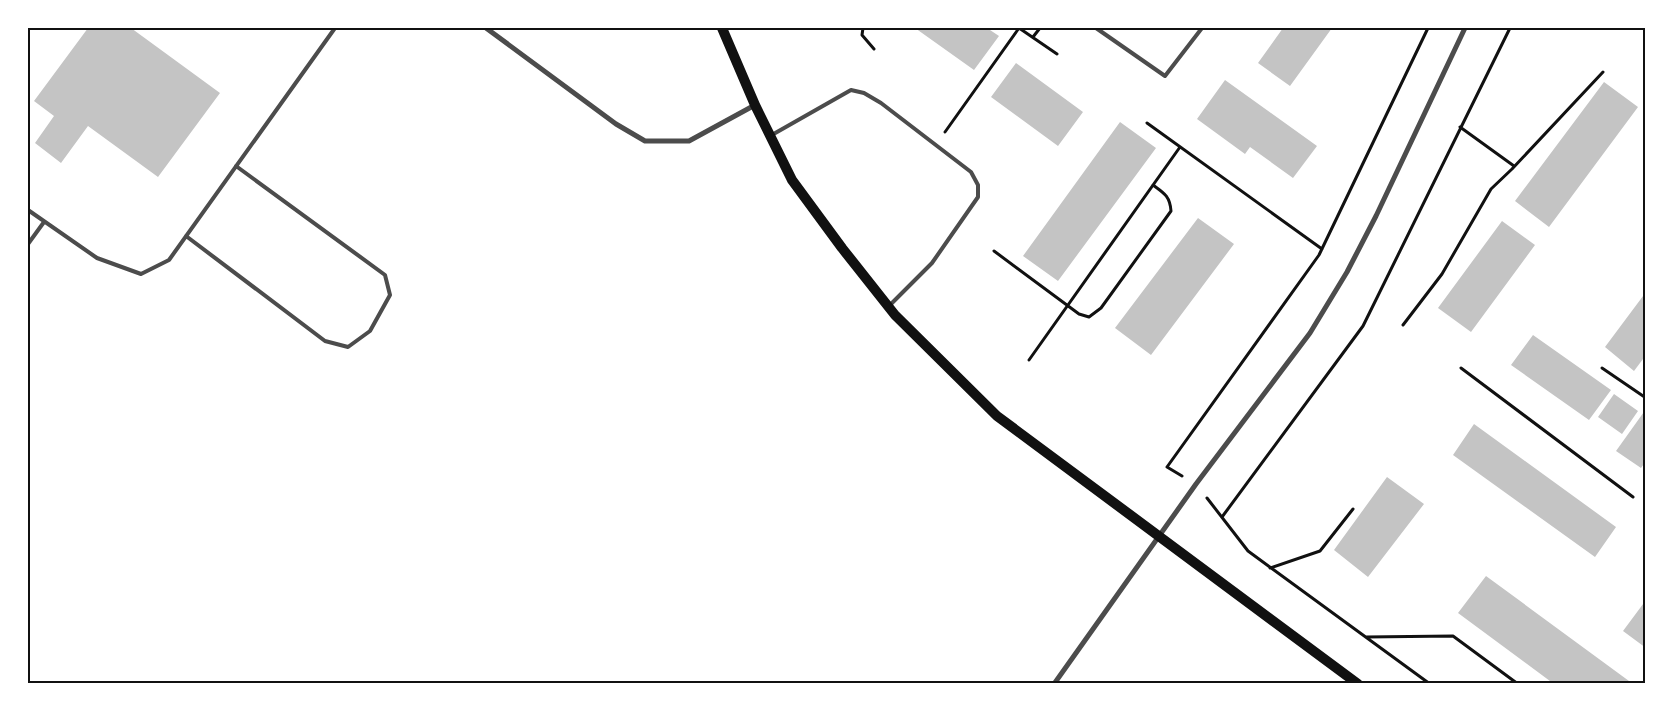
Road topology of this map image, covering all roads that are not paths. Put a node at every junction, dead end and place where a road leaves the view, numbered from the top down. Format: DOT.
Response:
graph roads {
  1 [pos="335,28"];
  2 [pos="486,28"];
  3 [pos="722,28"];
  4 [pos="1096,28"];
  5 [pos="1202,28"];
  6 [pos="1465,28"];
  7 [pos="755,105"];
  8 [pos="770,136"];
  9 [pos="236,166"];
  10 [pos="28,210"];
  11 [pos="44,222"];
  12 [pos="186,236"];
  13 [pos="28,244"];
  14 [pos="888,307"];
  15 [pos="1159,537"];
  16 [pos="1054,684"];
  17 [pos="1358,684"];
  1 -- 9 [label="lane"];
  2 -- 7 [label="street"];
  3 -- 7 [label="main road"];
  4 -- 5 [label="lane"];
  6 -- 15 [label="street"];
  7 -- 8 [label="main road"];
  8 -- 14 [label="main road"];
  8 -- 14 [label="lane"];
  9 -- 12 [label="lane"];
  9 -- 12 [label="lane"];
  10 -- 11 [label="lane"];
  11 -- 12 [label="lane"];
  11 -- 13 [label="lane"];
  14 -- 15 [label="main road"];
  15 -- 16 [label="street"];
  15 -- 17 [label="main road"];
}
